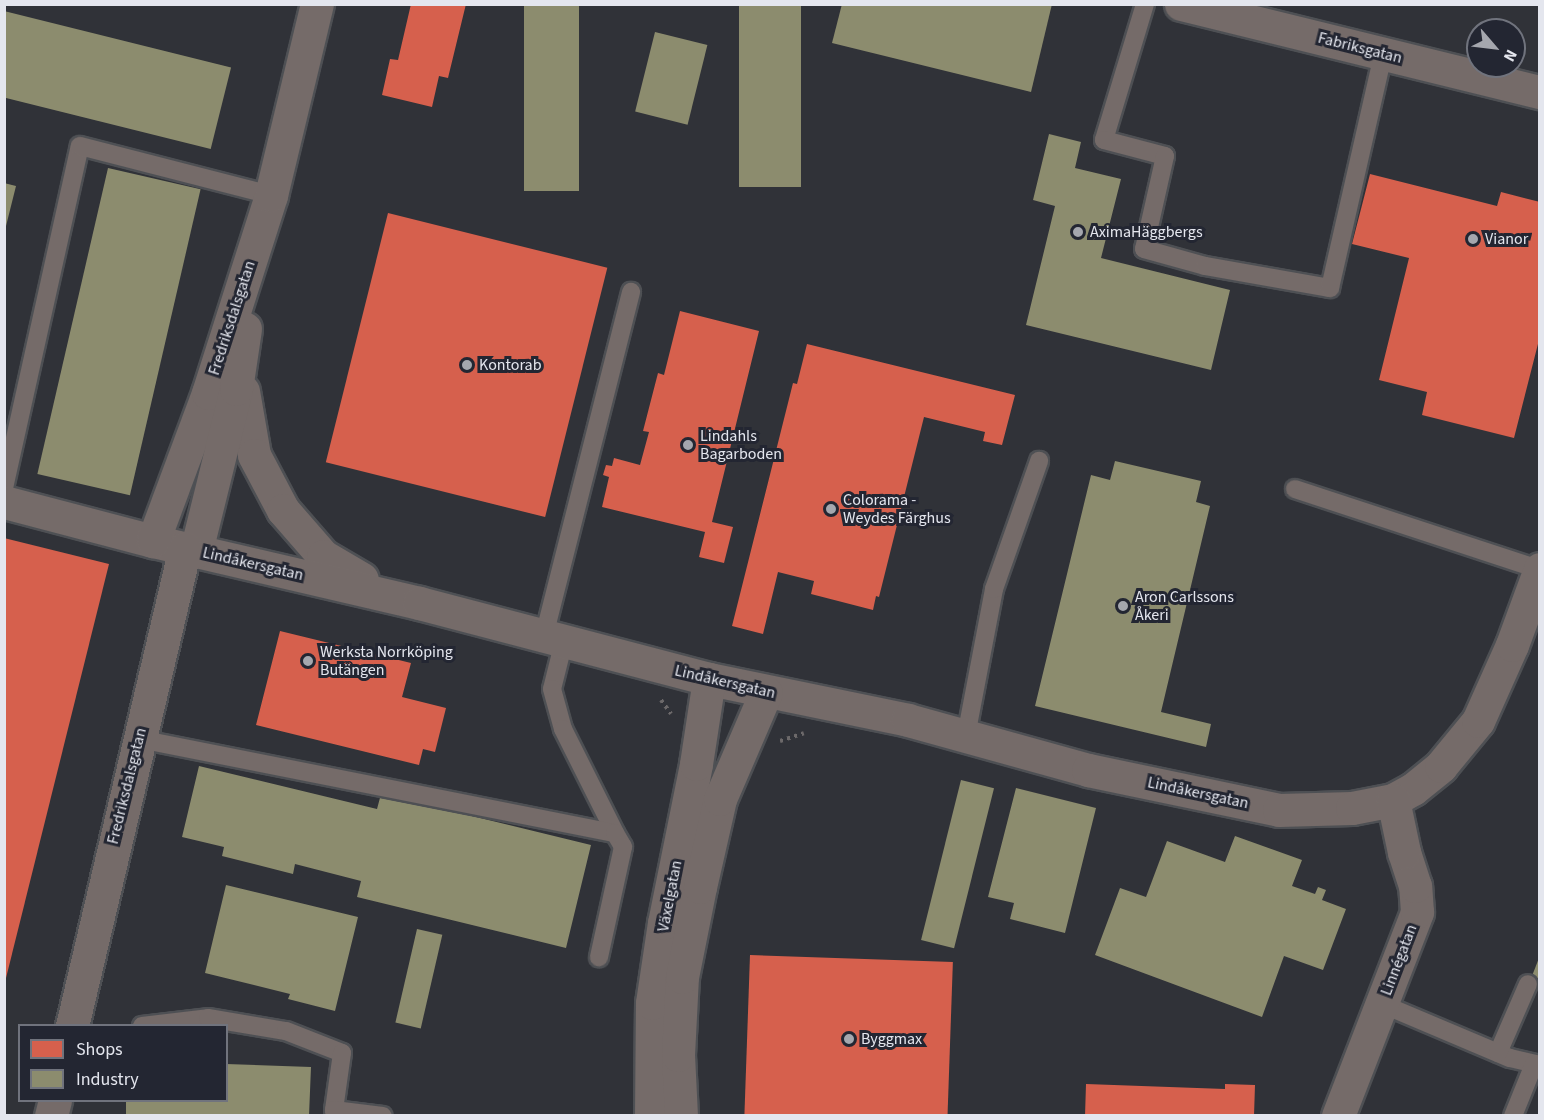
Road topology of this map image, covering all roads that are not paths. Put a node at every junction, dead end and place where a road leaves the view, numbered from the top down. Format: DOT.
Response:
graph roads {
  1 [pos="317,4"];
  2 [pos="1145,4"];
  3 [pos="1181,4"];
  4 [pos="1266,14"];
  5 [pos="1383,54"];
  6 [pos="1539,92"];
  7 [pos="271,195"];
  8 [pos="631,292"];
  9 [pos="241,360"];
  10 [pos="1039,460"];
  11 [pos="4,488"];
  12 [pos="1295,489"];
  13 [pos="4,502"];
  14 [pos="153,541"];
  15 [pos="190,549"];
  16 [pos="1539,569"];
  17 [pos="419,603"];
  18 [pos="554,638"];
  19 [pos="709,680"];
  20 [pos="766,692"];
  21 [pos="966,736"];
  22 [pos="139,739"];
  23 [pos="1393,800"];
  24 [pos="615,833"];
  25 [pos="599,957"];
  26 [pos="1528,984"];
  27 [pos="1382,1004"];
  28 [pos="72,1024"];
  29 [pos="158,1024"];
  30 [pos="1498,1053"];
  31 [pos="1536,1065"];
  32 [pos="383,1116"];
  33 [pos="651,1116"];
  34 [pos="681,1116"];
  35 [pos="1338,1116"];
  36 [pos="1513,1116"];
  1 -- 7 [label="street, Fredriksdalsgatan"];
  2 -- 5 [label="lane"];
  3 -- 4 [label="street, Fabriksgatan"];
  4 -- 5 [label="street, Fabriksgatan"];
  5 -- 6 [label="street, Fabriksgatan"];
  7 -- 9 [label="street, Fredriksdalsgatan"];
  7 -- 11 [label="lane"];
  7 -- 14 [label="street, Fredriksdalsgatan"];
  8 -- 18 [label="lane"];
  9 -- 15 [label="street, Fredriksdalsgatan"];
  9 -- 17 [label="street, Fredriksdalsgatan"];
  10 -- 21 [label="lane"];
  12 -- 16 [label="lane"];
  13 -- 14 [label="street, Lindåkersgatan"];
  14 -- 15 [label="street, Lindåkersgatan"];
  15 -- 17 [label="street, Lindåkersgatan"];
  15 -- 22 [label="street, Fredriksdalsgatan"];
  16 -- 23 [label="street, Lindåkersgatan"];
  17 -- 18 [label="street, Lindåkersgatan"];
  18 -- 19 [label="street, Lindåkersgatan"];
  18 -- 24 [label="lane"];
  19 -- 20 [label="street, Lindåkersgatan"];
  19 -- 33 [label="street, Växelgatan"];
  20 -- 21 [label="street, Lindåkersgatan"];
  20 -- 34 [label="street, Växelgatan"];
  21 -- 23 [label="street, Lindåkersgatan"];
  22 -- 24 [label="lane"];
  22 -- 28 [label="street, Fredriksdalsgatan"];
  23 -- 27 [label="street, Linnégatan"];
  24 -- 25 [label="lane"];
  26 -- 30 [label="lane"];
  27 -- 30 [label="lane"];
  27 -- 35 [label="street, Linnégatan"];
  29 -- 32 [label="lane"];
  30 -- 31 [label="lane"];
  31 -- 36 [label="lane"];
}
